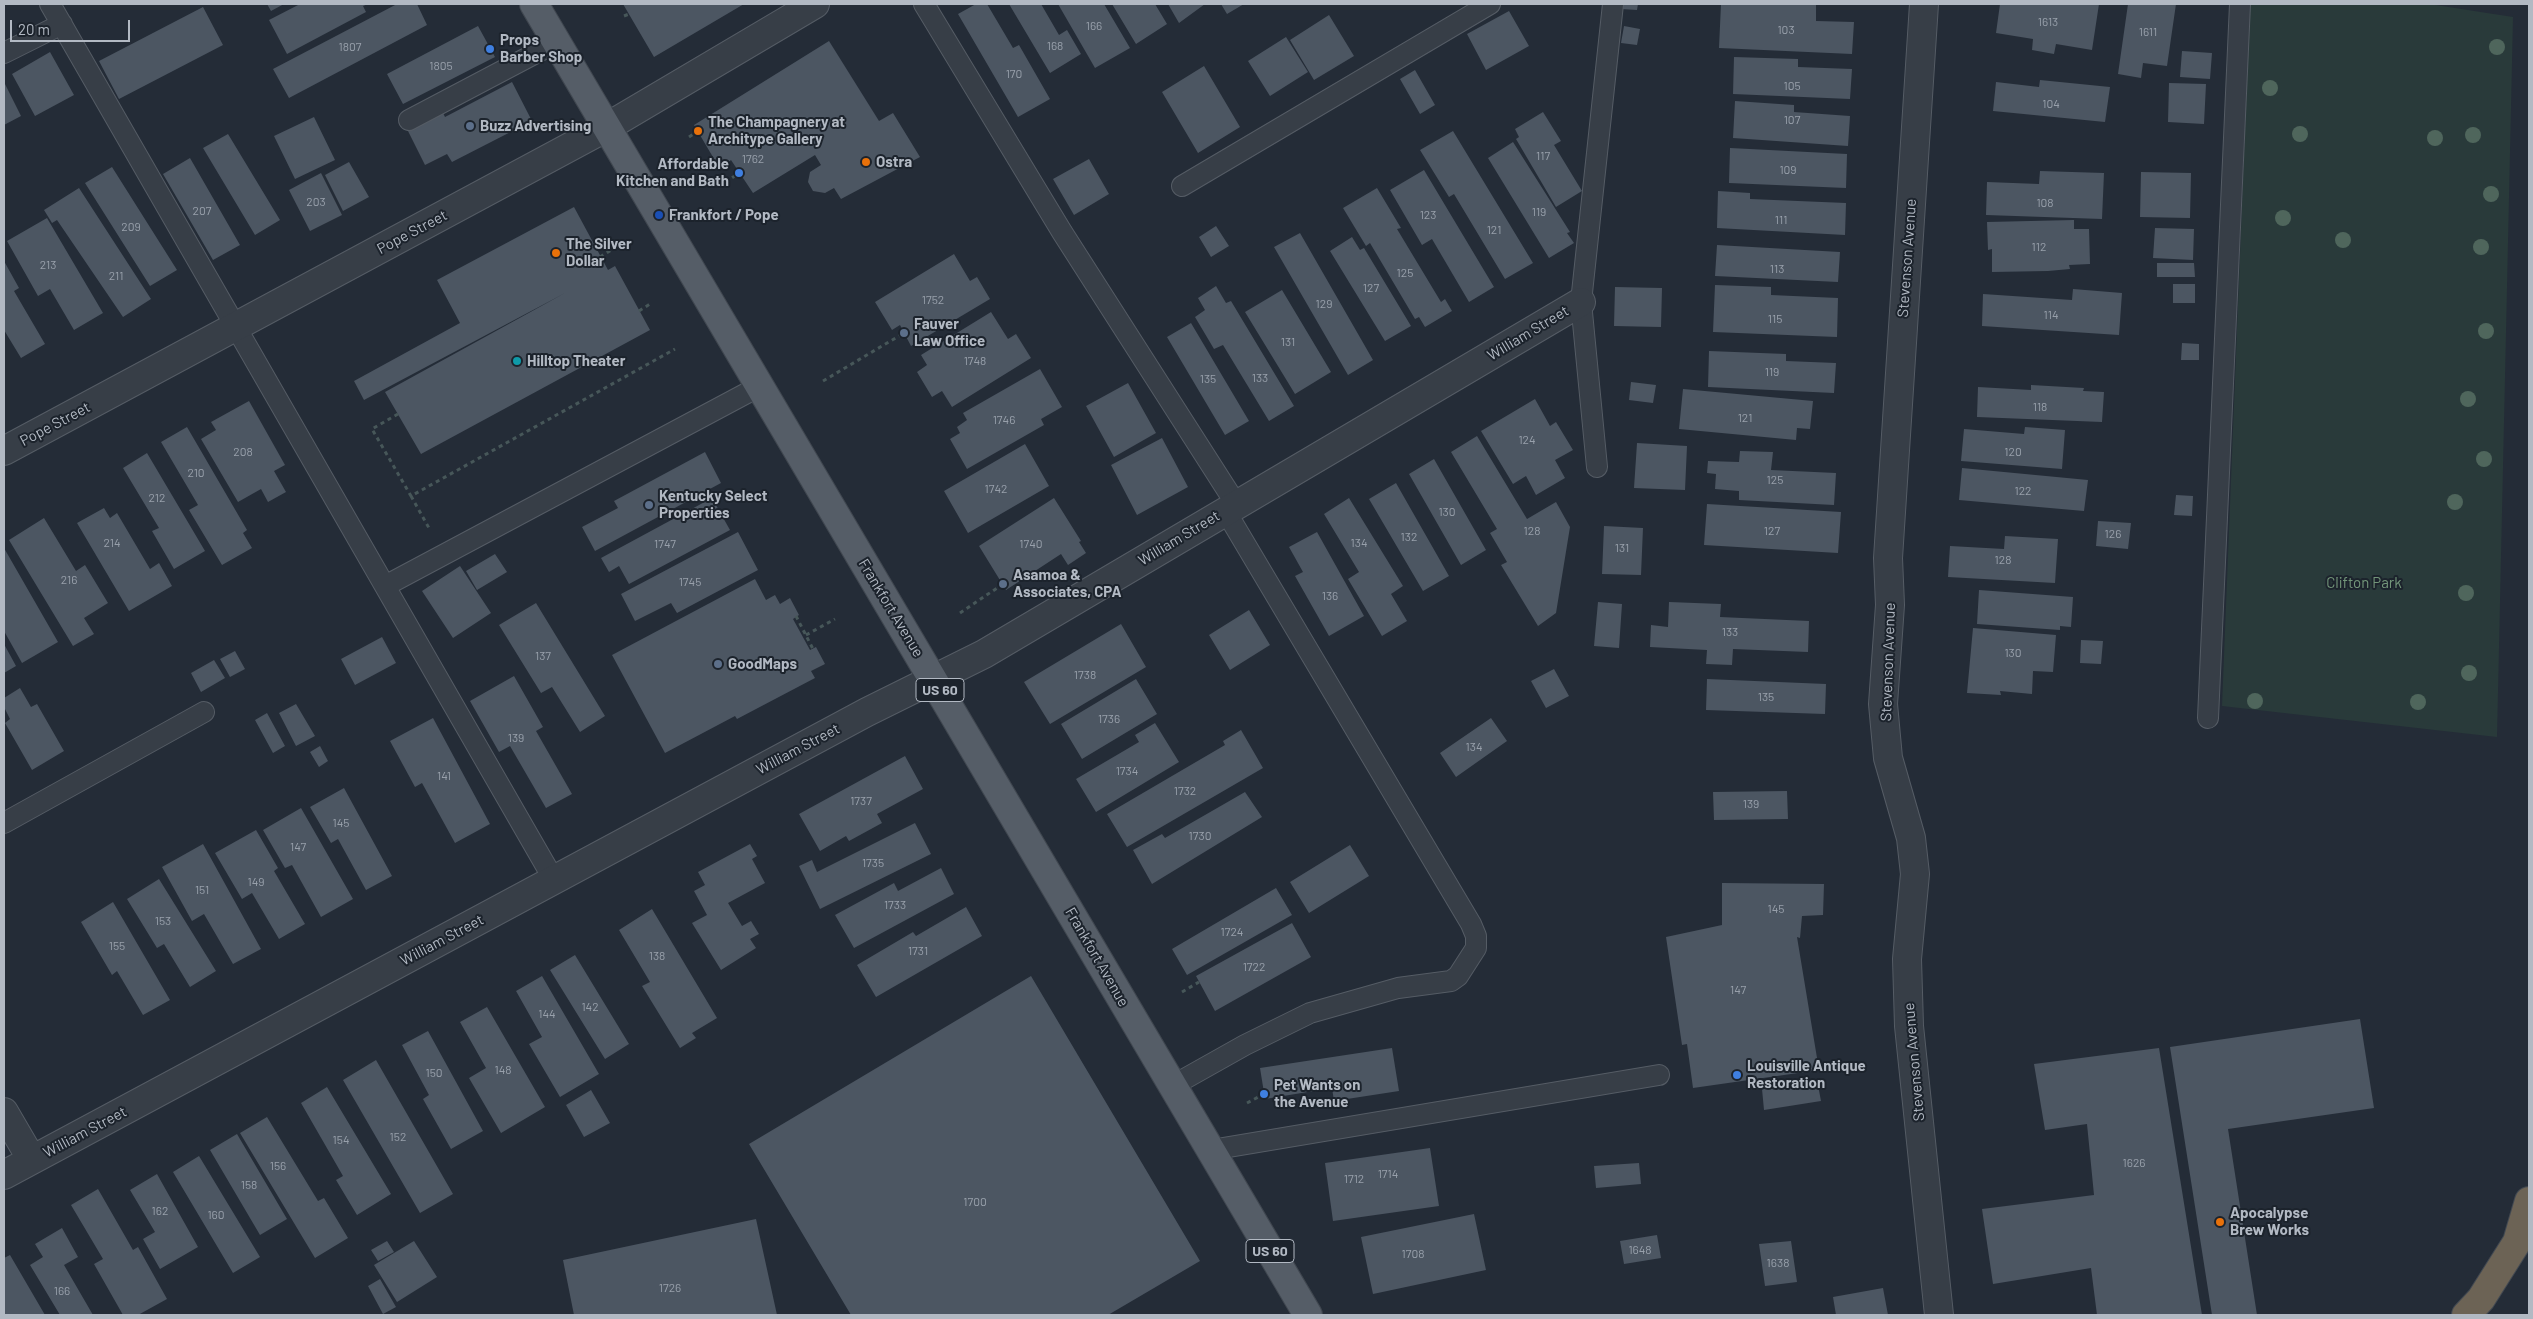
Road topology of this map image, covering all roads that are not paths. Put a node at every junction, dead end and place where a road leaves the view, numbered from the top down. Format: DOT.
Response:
graph roads {
  1 [pos="50,4"];
  2 [pos="534,4"];
  3 [pos="815,4"];
  4 [pos="924,4"];
  5 [pos="1490,4"];
  6 [pos="1613,4"];
  7 [pos="1924,4"];
  8 [pos="2240,4"];
  9 [pos="62,24"];
  10 [pos="557,42"];
  11 [pos="4,53"];
  12 [pos="409,120"];
  13 [pos="607,127"];
  14 [pos="1182,186"];
  15 [pos="1582,302"];
  16 [pos="237,326"];
  17 [pos="760,386"];
  18 [pos="4,451"];
  19 [pos="1597,466"];
  20 [pos="1230,507"];
  21 [pos="386,586"];
  22 [pos="933,679"];
  23 [pos="204,712"];
  24 [pos="2208,718"];
  25 [pos="4,823"];
  26 [pos="554,880"];
  27 [pos="1659,1075"];
  28 [pos="1172,1086"];
  29 [pos="4,1112"];
  30 [pos="1211,1150"];
  31 [pos="32,1160"];
  32 [pos="4,1175"];
  33 [pos="2529,1201"];
  34 [pos="1308,1315"];
  35 [pos="1939,1315"];
  36 [pos="2466,1315"];
  1 -- 9 [label="lane"];
  2 -- 10 [label="main road, Frankfort Avenue / US 60"];
  3 -- 13 [label="street, Pope Street"];
  4 -- 20 [label="lane"];
  5 -- 14 [label="lane"];
  6 -- 15 [label="lane"];
  7 -- 35 [label="street, Stevenson Avenue"];
  8 -- 24 [label="lane"];
  9 -- 11 [label="lane"];
  9 -- 16 [label="lane"];
  10 -- 12 [label="lane"];
  10 -- 13 [label="main road, Frankfort Avenue / US 60"];
  13 -- 16 [label="street, Pope Street"];
  13 -- 17 [label="main road, Frankfort Avenue / US 60"];
  15 -- 19 [label="lane"];
  15 -- 20 [label="street, William Street"];
  16 -- 18 [label="street, Pope Street"];
  16 -- 21 [label="lane"];
  17 -- 21 [label="lane"];
  17 -- 22 [label="main road, Frankfort Avenue / US 60"];
  20 -- 22 [label="street, William Street"];
  20 -- 28 [label="lane"];
  21 -- 26 [label="lane"];
  22 -- 26 [label="street, William Street"];
  22 -- 28 [label="main road, Frankfort Avenue / US 60"];
  23 -- 25 [label="lane"];
  26 -- 31 [label="street, William Street"];
  27 -- 30 [label="lane"];
  28 -- 30 [label="main road, Frankfort Avenue / US 60"];
  29 -- 31 [label="street"];
  30 -- 34 [label="main road, Frankfort Avenue / US 60"];
  31 -- 32 [label="street, William Street"];
  33 -- 36 [label="highway"];
}
